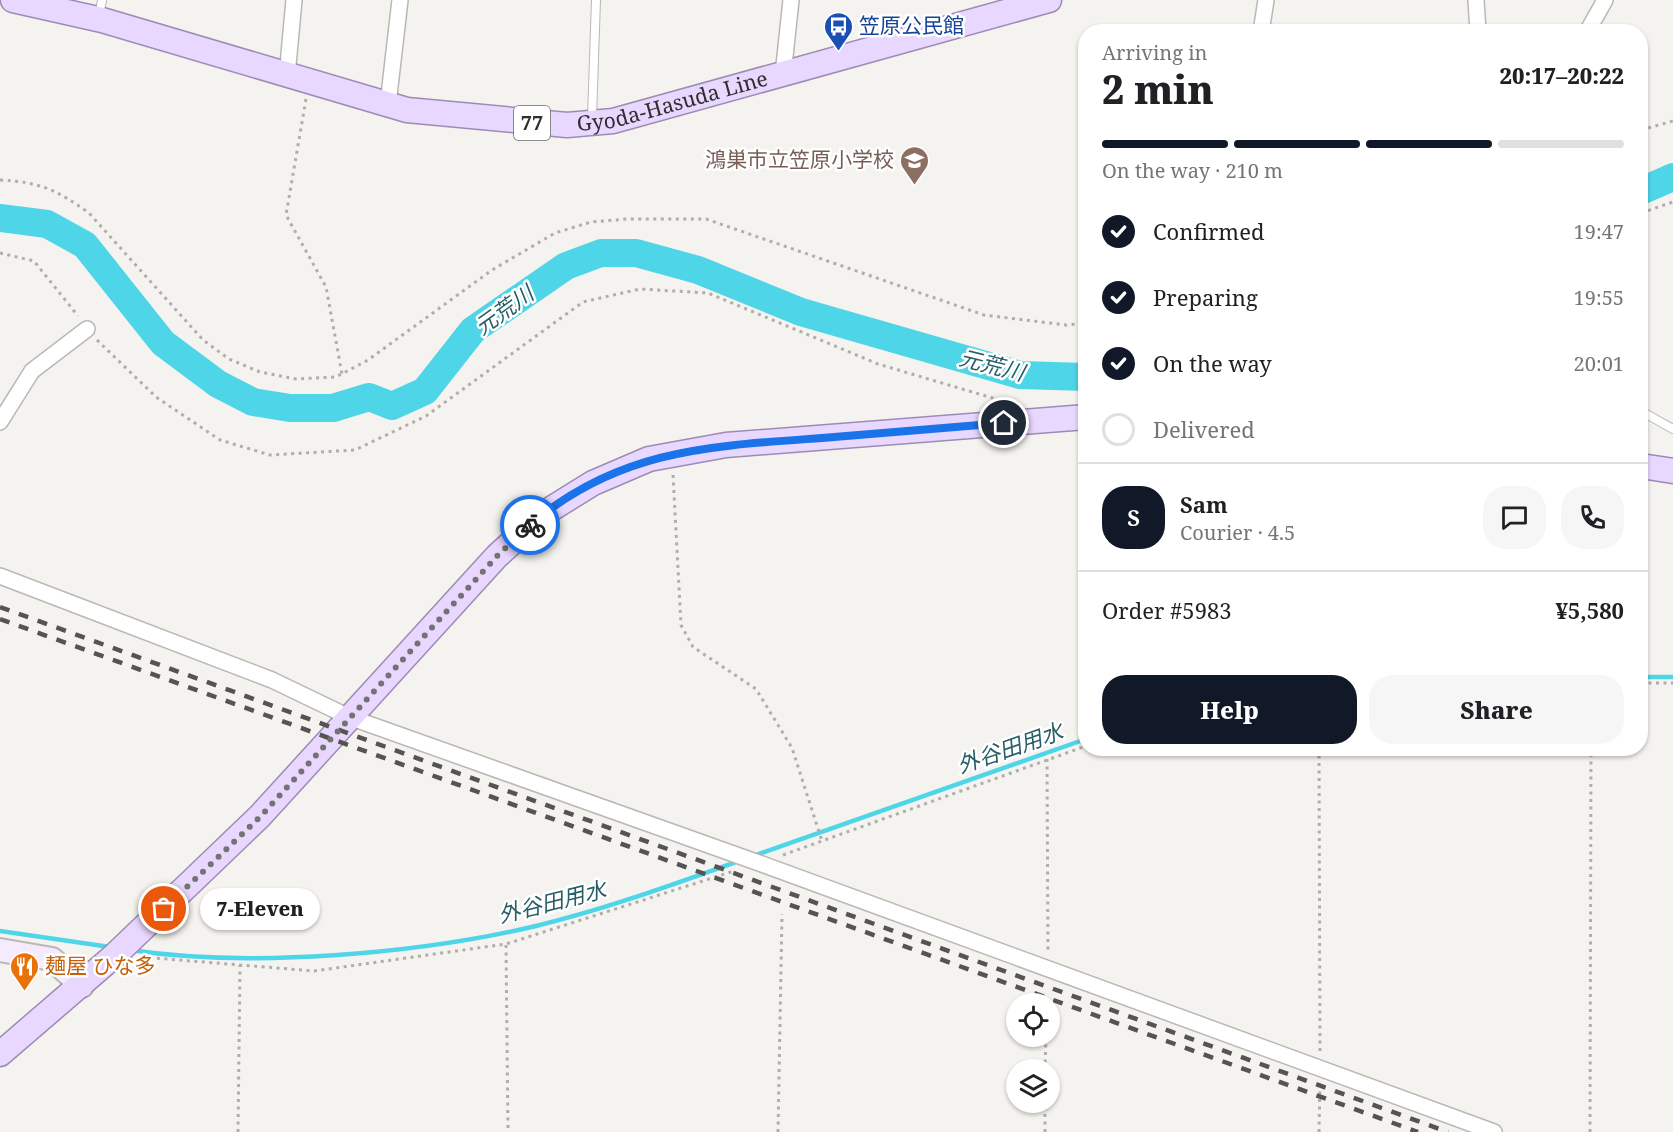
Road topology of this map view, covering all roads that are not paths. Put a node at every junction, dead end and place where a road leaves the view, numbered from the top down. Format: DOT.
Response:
graph roads {
  1 [pos="13,0"];
  2 [pos="294,0"];
  3 [pos="399,0"];
  4 [pos="596,0"];
  5 [pos="791,0"];
  6 [pos="1049,0"];
  7 [pos="1266,0"];
  8 [pos="1476,0"];
  9 [pos="1605,0"];
  10 [pos="52,4"];
  11 [pos="100,9"];
  12 [pos="1262,24"];
  13 [pos="1478,24"];
  14 [pos="1592,24"];
  15 [pos="783,75"];
  16 [pos="298,79"];
  17 [pos="388,104"];
  18 [pos="592,123"];
  19 [pos="87,329"];
  20 [pos="1648,415"];
  21 [pos="1078,418"];
  22 [pos="0,422"];
  23 [pos="1673,429"];
  24 [pos="1648,467"];
  25 [pos="1673,471"];
  26 [pos="0,576"];
  27 [pos="349,717"];
  28 [pos="0,950"];
  29 [pos="82,986"];
  30 [pos="0,1054"];
  31 [pos="1494,1132"];
  1 -- 10 [label="main road, Gyoda-Hasuda Line / 77"];
  2 -- 16 [label="street"];
  3 -- 17 [label="street"];
  4 -- 18 [label="lane"];
  5 -- 15 [label="street"];
  6 -- 15 [label="main road, Gyoda-Hasuda Line / 77"];
  7 -- 12 [label="street"];
  8 -- 13 [label="street"];
  9 -- 14 [label="street"];
  10 -- 11 [label="main road, Gyoda-Hasuda Line / 77"];
  11 -- 16 [label="main road, Gyoda-Hasuda Line / 77"];
  15 -- 18 [label="main road, Gyoda-Hasuda Line / 77"];
  16 -- 17 [label="main road, Gyoda-Hasuda Line / 77"];
  17 -- 18 [label="main road, Gyoda-Hasuda Line / 77"];
  19 -- 22 [label="street"];
  20 -- 23 [label="lane"];
  21 -- 27 [label="main road"];
  24 -- 25 [label="main road"];
  26 -- 27 [label="street"];
  27 -- 29 [label="main road"];
  27 -- 31 [label="street"];
  28 -- 29 [label="street"];
  29 -- 30 [label="main road"];
}
